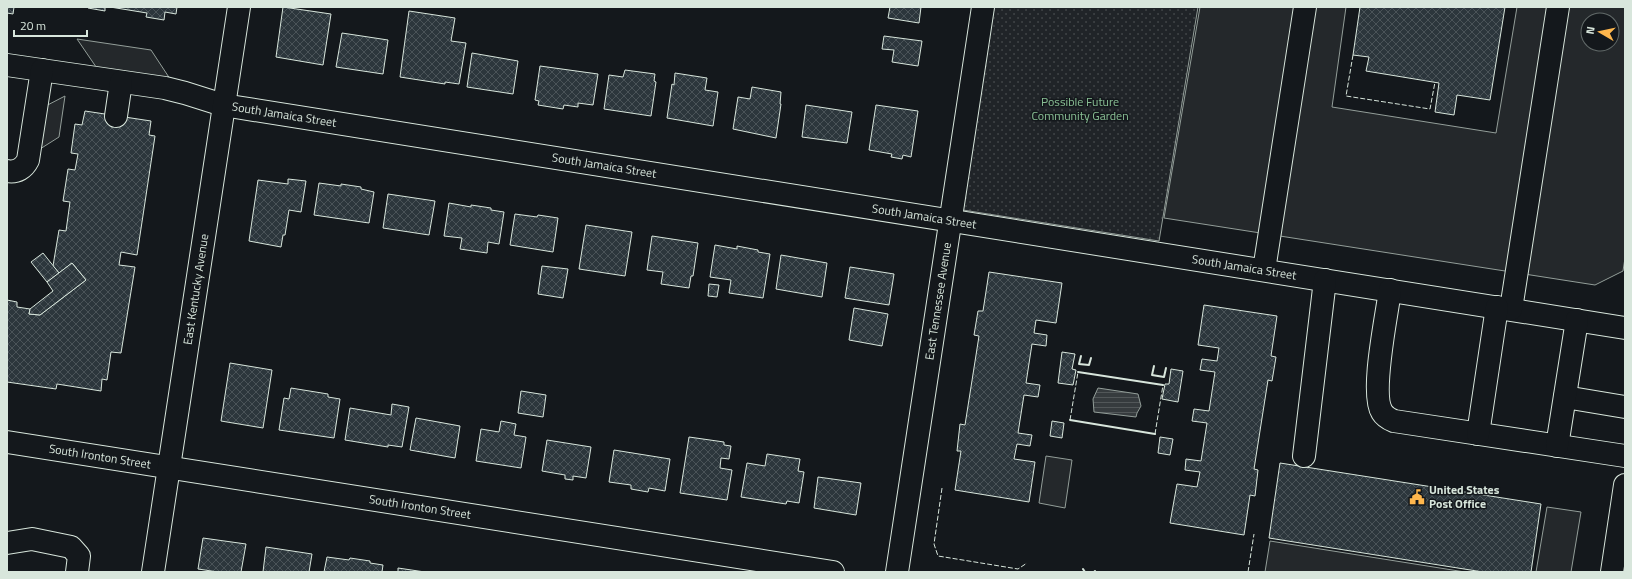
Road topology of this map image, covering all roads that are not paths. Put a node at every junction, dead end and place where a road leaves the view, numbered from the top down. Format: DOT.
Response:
graph roads {
  1 [pos="239,7"];
  2 [pos="983,7"];
  3 [pos="1305,7"];
  4 [pos="1558,7"];
  5 [pos="7,65"];
  6 [pos="42,70"];
  7 [pos="121,82"];
  8 [pos="223,105"];
  9 [pos="116,116"];
  10 [pos="7,171"];
  11 [pos="950,220"];
  12 [pos="1264,270"];
  13 [pos="1325,280"];
  14 [pos="1390,290"];
  15 [pos="1504,308"];
  16 [pos="1577,320"];
  17 [pos="1625,328"];
  18 [pos="1565,397"];
  19 [pos="1625,407"];
  20 [pos="1478,434"];
  21 [pos="7,442"];
  22 [pos="1557,446"];
  23 [pos="1304,456"];
  24 [pos="1625,456"];
  25 [pos="169,468"];
  26 [pos="1625,485"];
  27 [pos="7,543"];
  28 [pos="77,572"];
  29 [pos="152,572"];
  30 [pos="833,572"];
  31 [pos="897,572"];
  32 [pos="1612,572"];
  1 -- 8 [label="street, East Kentucky Avenue"];
  2 -- 11 [label="street, East Tennessee Avenue"];
  3 -- 12 [label="street"];
  4 -- 15 [label="street"];
  5 -- 6 [label="street, South Jamaica Street"];
  6 -- 7 [label="street, South Jamaica Street"];
  6 -- 10 [label="street"];
  7 -- 8 [label="street, South Jamaica Street"];
  7 -- 9 [label="street"];
  8 -- 11 [label="street, South Jamaica Street"];
  8 -- 25 [label="street, East Kentucky Avenue"];
  11 -- 12 [label="street, South Jamaica Street"];
  11 -- 31 [label="street, East Tennessee Avenue"];
  12 -- 13 [label="street, South Jamaica Street"];
  13 -- 14 [label="street, South Jamaica Street"];
  13 -- 23 [label="street"];
  14 -- 15 [label="street, South Jamaica Street"];
  14 -- 20 [label="street"];
  15 -- 16 [label="street, South Jamaica Street"];
  15 -- 20 [label="street"];
  16 -- 17 [label="street, South Jamaica Street"];
  16 -- 18 [label="street"];
  18 -- 19 [label="street"];
  18 -- 22 [label="street"];
  20 -- 22 [label="street"];
  21 -- 25 [label="street, South Ironton Street"];
  22 -- 24 [label="street"];
  25 -- 29 [label="street, East Kentucky Avenue"];
  25 -- 30 [label="street, South Ironton Street"];
  26 -- 32 [label="street"];
  27 -- 28 [label="street"];
}
